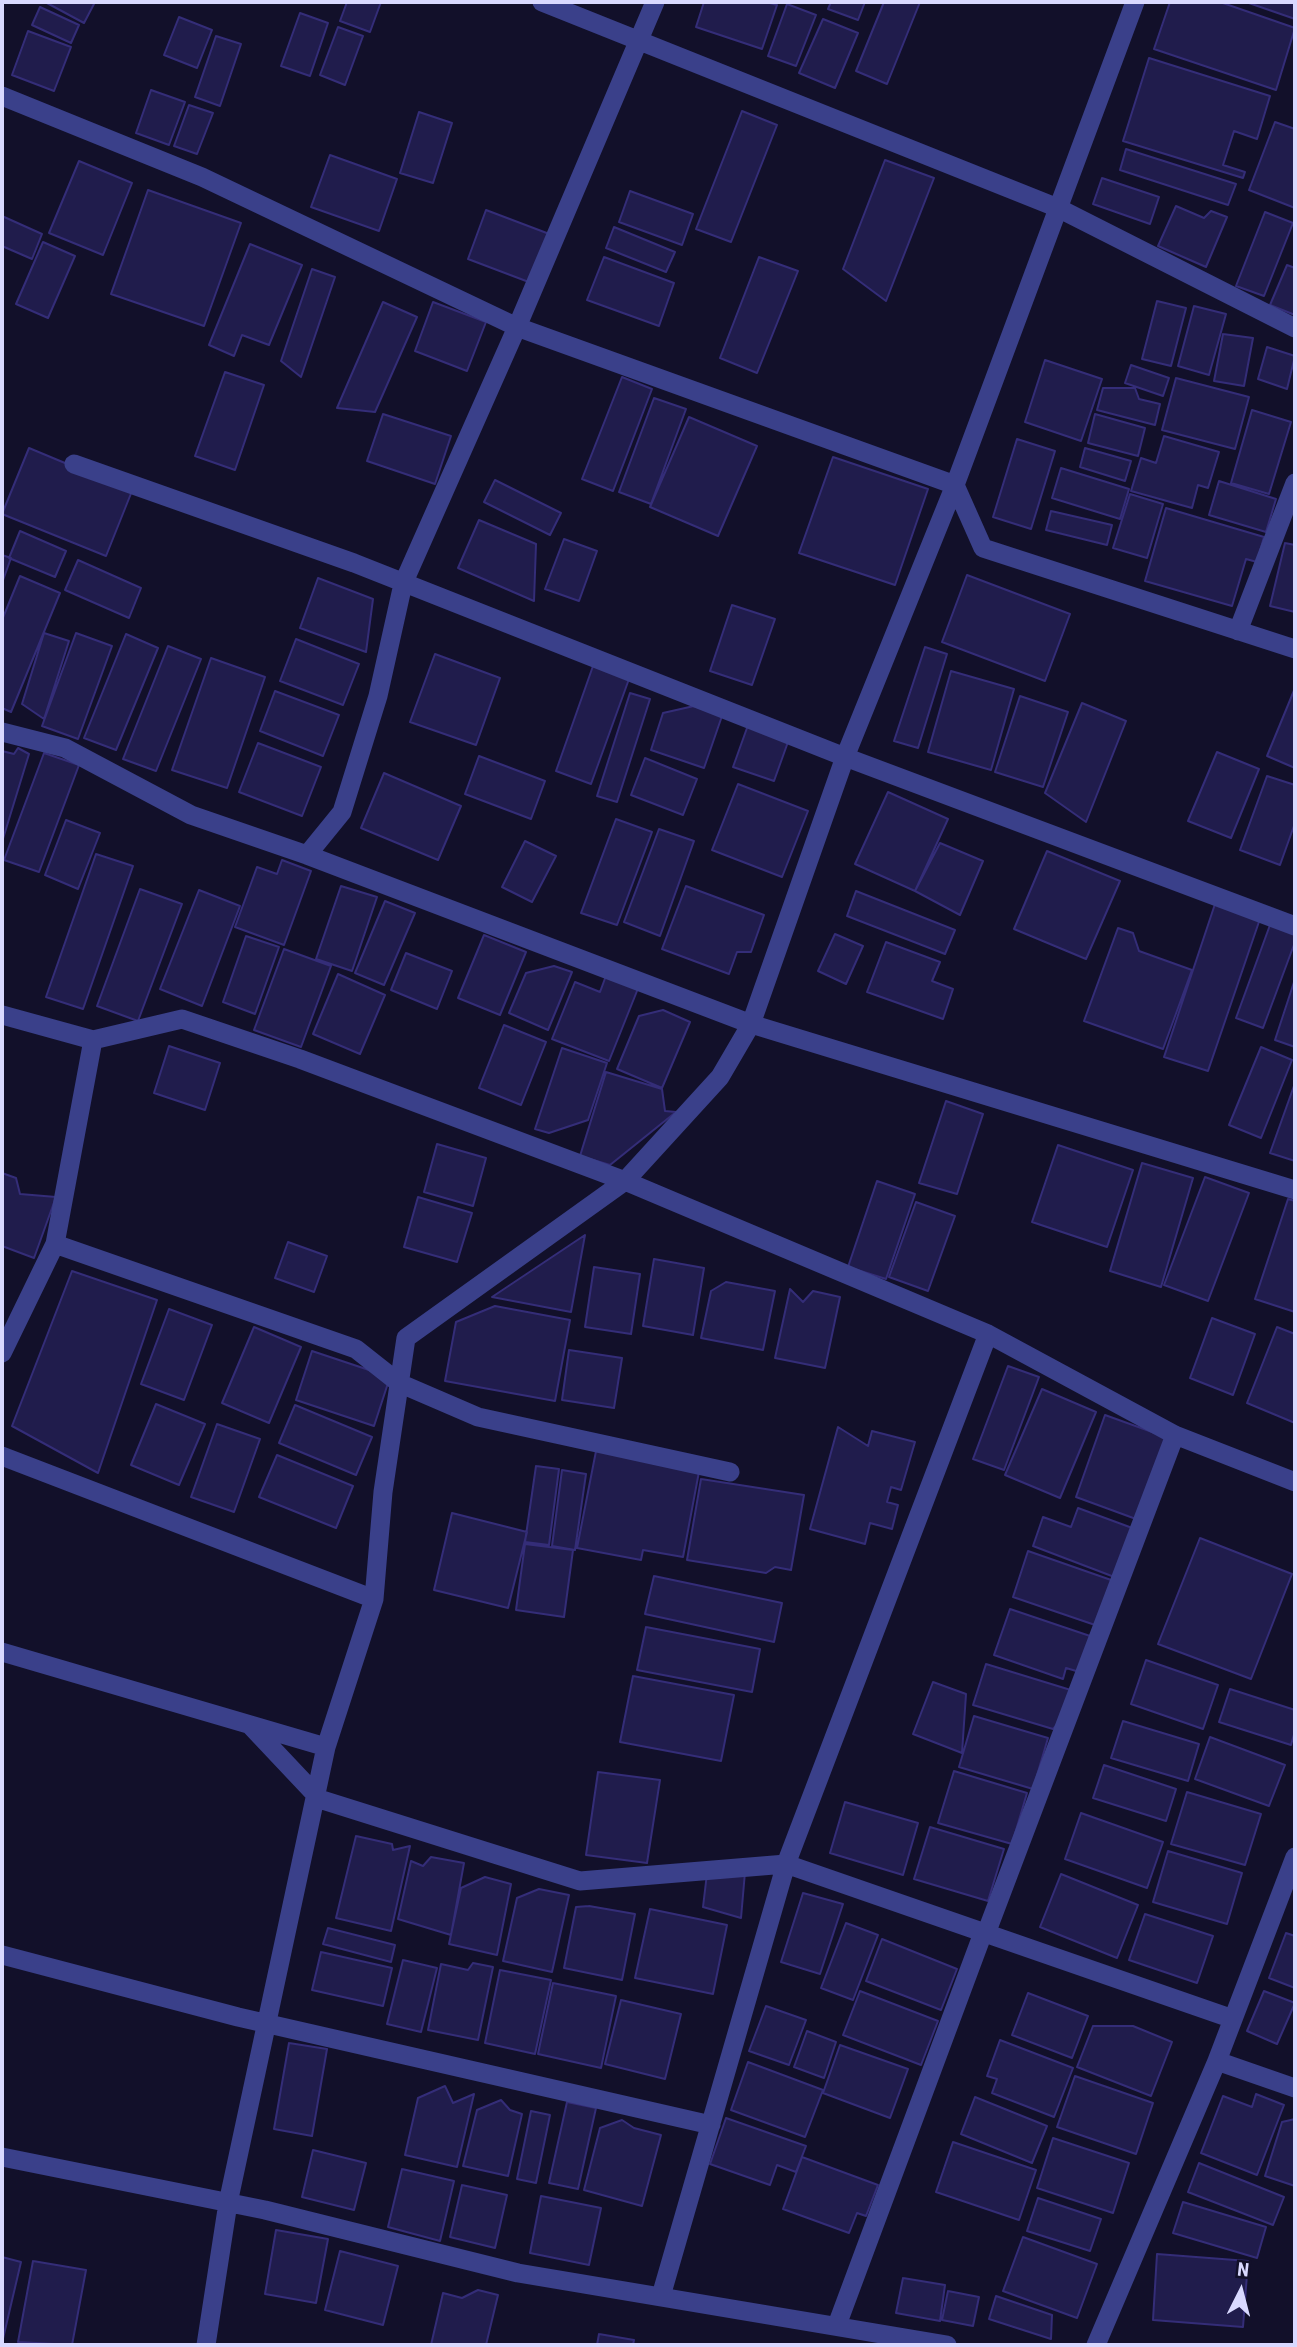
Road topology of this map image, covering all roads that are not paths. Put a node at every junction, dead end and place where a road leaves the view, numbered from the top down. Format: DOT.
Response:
graph roads {
  1 [pos="542,2"];
  2 [pos="655,2"];
  3 [pos="1135,2"];
  4 [pos="637,40"];
  5 [pos="2,96"];
  6 [pos="1058,208"];
  7 [pos="517,327"];
  8 [pos="1295,328"];
  9 [pos="74,464"];
  10 [pos="1295,483"];
  11 [pos="955,485"];
  12 [pos="402,584"];
  13 [pos="1238,631"];
  14 [pos="1295,649"];
  15 [pos="2,732"];
  16 [pos="845,757"];
  17 [pos="307,855"];
  18 [pos="1295,926"];
  19 [pos="2,1015"];
  20 [pos="751,1024"];
  21 [pos="93,1040"];
  22 [pos="625,1181"];
  23 [pos="1295,1190"];
  24 [pos="55,1244"];
  25 [pos="988,1334"];
  26 [pos="2,1353"];
  27 [pos="399,1383"];
  28 [pos="1175,1435"];
  29 [pos="2,1456"];
  30 [pos="730,1472"];
  31 [pos="1295,1482"];
  32 [pos="374,1599"];
  33 [pos="2,1652"];
  34 [pos="250,1725"];
  35 [pos="326,1747"];
  36 [pos="316,1795"];
  37 [pos="1295,1857"];
  38 [pos="786,1864"];
  39 [pos="983,1933"];
  40 [pos="2,1955"];
  41 [pos="1233,2019"];
  42 [pos="267,2023"];
  43 [pos="1217,2061"];
  44 [pos="1295,2088"];
  45 [pos="711,2125"];
  46 [pos="2,2157"];
  47 [pos="228,2203"];
  48 [pos="661,2296"];
  49 [pos="837,2325"];
  50 [pos="206,2345"];
  51 [pos="947,2345"];
  52 [pos="1096,2345"];
  1 -- 4 [label="street"];
  2 -- 4 [label="street"];
  3 -- 6 [label="street"];
  4 -- 6 [label="street"];
  4 -- 7 [label="street"];
  5 -- 7 [label="street"];
  6 -- 8 [label="street"];
  6 -- 11 [label="street"];
  7 -- 11 [label="street"];
  7 -- 12 [label="street"];
  9 -- 12 [label="street"];
  10 -- 13 [label="street"];
  11 -- 13 [label="street"];
  11 -- 16 [label="street"];
  12 -- 16 [label="street"];
  12 -- 17 [label="street"];
  13 -- 14 [label="street"];
  15 -- 17 [label="street"];
  16 -- 18 [label="street"];
  16 -- 20 [label="street"];
  17 -- 20 [label="street"];
  19 -- 21 [label="street"];
  20 -- 22 [label="street"];
  20 -- 23 [label="street"];
  21 -- 22 [label="street"];
  21 -- 24 [label="street"];
  22 -- 25 [label="street"];
  22 -- 27 [label="street"];
  24 -- 26 [label="street"];
  24 -- 27 [label="street"];
  25 -- 28 [label="street"];
  25 -- 38 [label="street"];
  27 -- 30 [label="street"];
  27 -- 32 [label="street"];
  28 -- 31 [label="street"];
  28 -- 39 [label="street"];
  29 -- 32 [label="street"];
  32 -- 35 [label="street"];
  33 -- 34 [label="street"];
  34 -- 35 [label="street"];
  34 -- 36 [label="street"];
  35 -- 36 [label="street"];
  36 -- 38 [label="street"];
  36 -- 42 [label="street"];
  37 -- 41 [label="street"];
  38 -- 39 [label="street"];
  38 -- 45 [label="street"];
  39 -- 41 [label="street"];
  39 -- 49 [label="street"];
  40 -- 42 [label="street"];
  41 -- 43 [label="street"];
  42 -- 45 [label="street"];
  42 -- 47 [label="street"];
  43 -- 44 [label="street"];
  43 -- 52 [label="street"];
  45 -- 48 [label="street"];
  46 -- 47 [label="street"];
  47 -- 48 [label="street"];
  47 -- 50 [label="street"];
  48 -- 49 [label="street"];
  49 -- 51 [label="street"];
}
